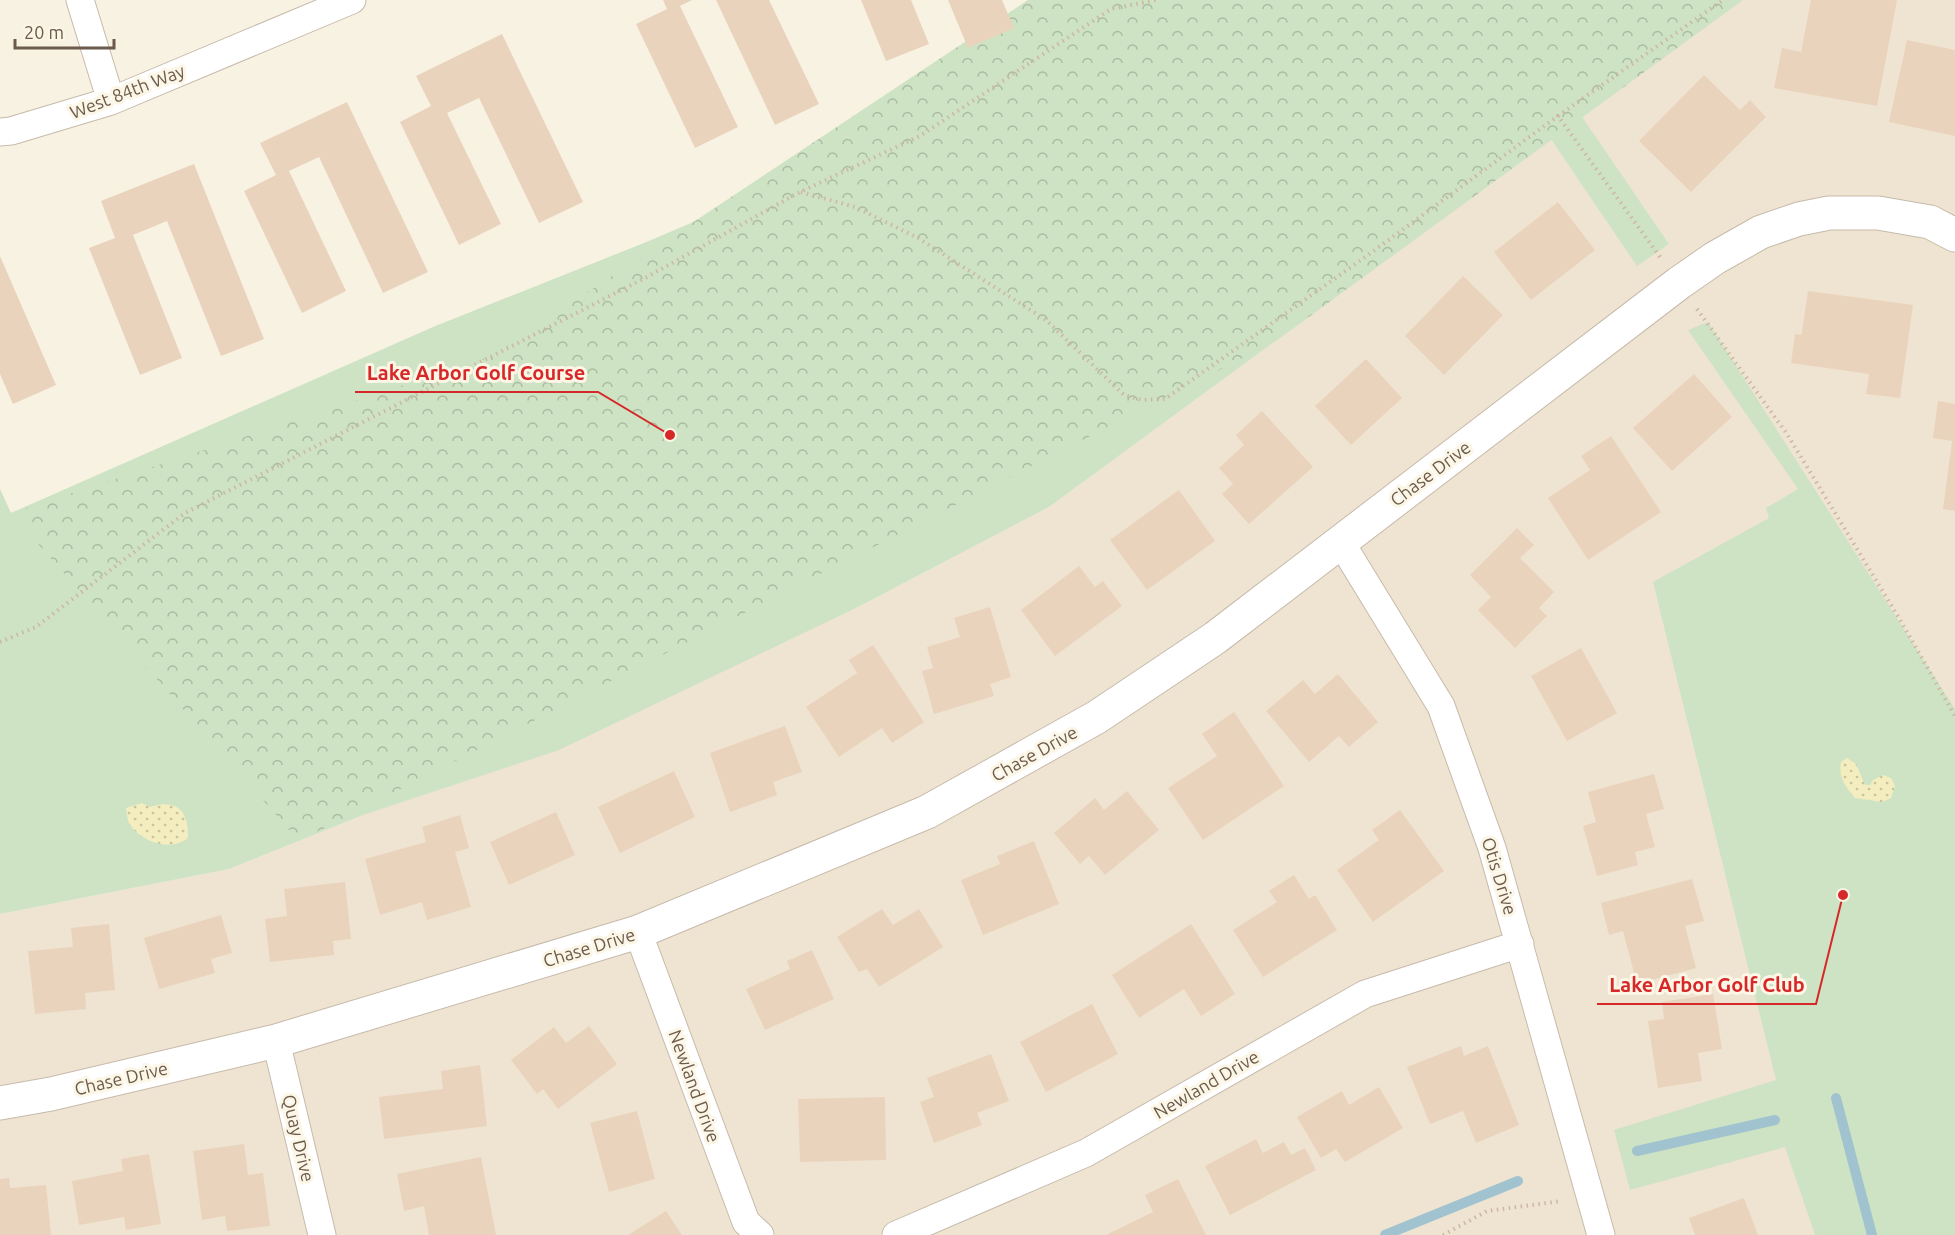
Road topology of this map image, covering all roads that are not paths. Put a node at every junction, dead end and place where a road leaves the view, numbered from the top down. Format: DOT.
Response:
graph roads {
  1 [pos="80,0"];
  2 [pos="352,0"];
  3 [pos="111,101"];
  4 [pos="0,132"];
  5 [pos="1955,235"];
  6 [pos="1340,541"];
  7 [pos="638,932"];
  8 [pos="1520,944"];
  9 [pos="276,1041"];
  10 [pos="0,1103"];
  11 [pos="322,1235"];
  12 [pos="760,1235"];
  13 [pos="896,1235"];
  14 [pos="1601,1235"];
  1 -- 3 [label="street"];
  2 -- 3 [label="street, West 84th Way"];
  3 -- 4 [label="street, West 84th Way"];
  5 -- 6 [label="street, Chase Drive"];
  6 -- 7 [label="street, Chase Drive"];
  6 -- 8 [label="street, Otis Drive"];
  7 -- 9 [label="street, Chase Drive"];
  7 -- 12 [label="street, Newland Drive"];
  8 -- 13 [label="street, Newland Drive"];
  8 -- 14 [label="street, Otis Drive"];
  9 -- 10 [label="street, Chase Drive"];
  9 -- 11 [label="street, Quay Drive"];
}
